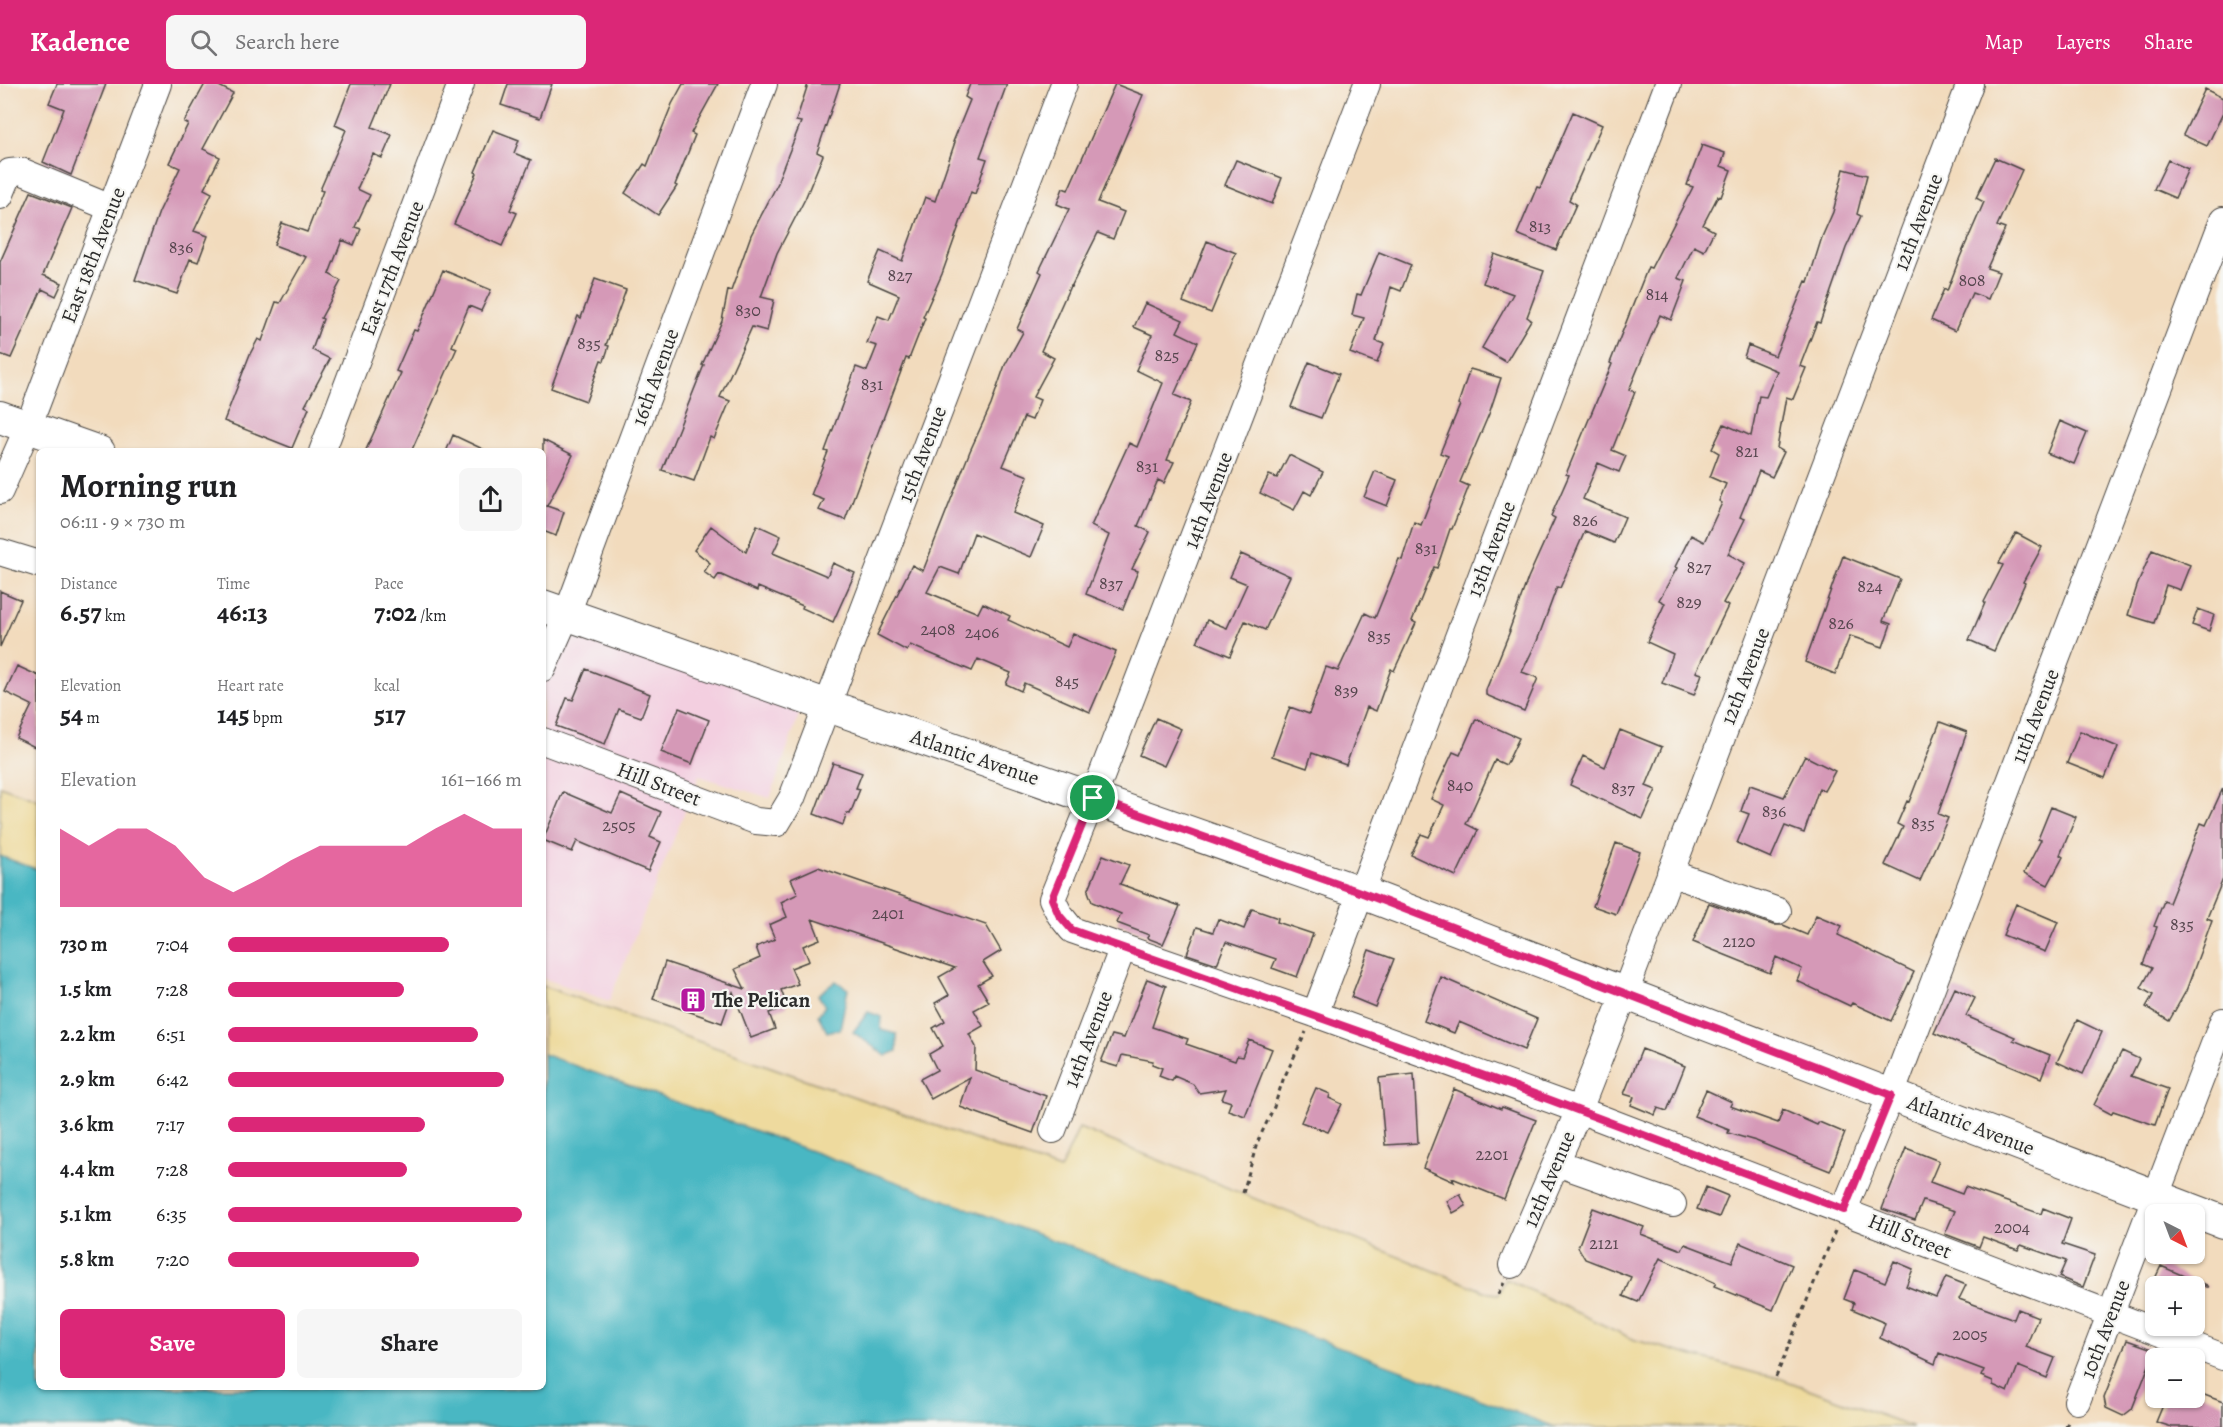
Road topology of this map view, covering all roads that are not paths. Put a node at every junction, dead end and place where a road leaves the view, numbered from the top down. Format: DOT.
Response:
graph roads {
  1 [pos="158,84"];
  2 [pos="461,84"];
  3 [pos="764,84"];
  4 [pos="1064,84"];
  5 [pos="1367,84"];
  6 [pos="1668,84"];
  7 [pos="1970,84"];
  8 [pos="0,196"];
  9 [pos="111,208"];
  10 [pos="2223,220"];
  11 [pos="14,422"];
  12 [pos="88,448"];
  13 [pos="324,448"];
  14 [pos="0,490"];
  15 [pos="0,552"];
  16 [pos="36,563"];
  17 [pos="555,610"];
  18 [pos="546,654"];
  19 [pos="826,705"];
  20 [pos="546,742"];
  21 [pos="1093,798"];
  22 [pos="777,823"];
  23 [pos="1670,873"];
  24 [pos="1360,892"];
  25 [pos="1778,911"];
  26 [pos="1059,915"];
  27 [pos="1123,947"];
  28 [pos="1625,993"];
  29 [pos="1315,1014"];
  30 [pos="2223,1022"];
  31 [pos="1891,1095"];
  32 [pos="1579,1110"];
  33 [pos="1053,1130"];
  34 [pos="1557,1162"];
  35 [pos="2157,1196"];
  36 [pos="1673,1204"];
  37 [pos="1844,1210"];
  38 [pos="2223,1222"];
  39 [pos="1512,1265"];
  40 [pos="2110,1315"];
  41 [pos="2223,1357"];
  42 [pos="2077,1401"];
  1 -- 9 [label="street, East 18th Avenue"];
  2 -- 13 [label="street, East 17th Avenue"];
  3 -- 17 [label="street, 16th Avenue"];
  4 -- 19 [label="street, 15th Avenue"];
  5 -- 21 [label="street, 14th Avenue"];
  6 -- 24 [label="street, 13th Avenue"];
  7 -- 23 [label="street, 12th Avenue"];
  8 -- 9 [label="street"];
  9 -- 11 [label="street, East 18th Avenue"];
  10 -- 31 [label="street, 11th Avenue"];
  11 -- 12 [label="main road"];
  11 -- 14 [label="street, East 18th Avenue"];
  15 -- 16 [label="street"];
  17 -- 18 [label="street, 16th Avenue"];
  17 -- 19 [label="main road, Atlantic Avenue"];
  19 -- 21 [label="main road, Atlantic Avenue"];
  19 -- 22 [label="street, 15th Avenue"];
  20 -- 22 [label="street, Hill Street"];
  21 -- 24 [label="main road, Atlantic Avenue"];
  21 -- 26 [label="street, 14th Avenue"];
  23 -- 25 [label="street"];
  23 -- 28 [label="street, 12th Avenue"];
  24 -- 28 [label="main road, Atlantic Avenue"];
  24 -- 29 [label="street, 13th Avenue"];
  26 -- 27 [label="street, Hill Street"];
  27 -- 29 [label="street, Hill Street"];
  27 -- 33 [label="street, 14th Avenue"];
  28 -- 31 [label="main road, Atlantic Avenue"];
  28 -- 32 [label="street, 12th Avenue"];
  29 -- 32 [label="street, Hill Street"];
  30 -- 35 [label="street, 10th Avenue"];
  31 -- 35 [label="main road, Atlantic Avenue"];
  31 -- 37 [label="street, 11th Avenue"];
  32 -- 34 [label="street, 12th Avenue"];
  32 -- 37 [label="street, Hill Street"];
  34 -- 36 [label="street"];
  34 -- 39 [label="street, 12th Avenue"];
  35 -- 38 [label="main road, Atlantic Avenue"];
  35 -- 40 [label="street, 10th Avenue"];
  37 -- 40 [label="street, Hill Street"];
  40 -- 41 [label="street, Hill Street"];
  40 -- 42 [label="street, 10th Avenue"];
}
